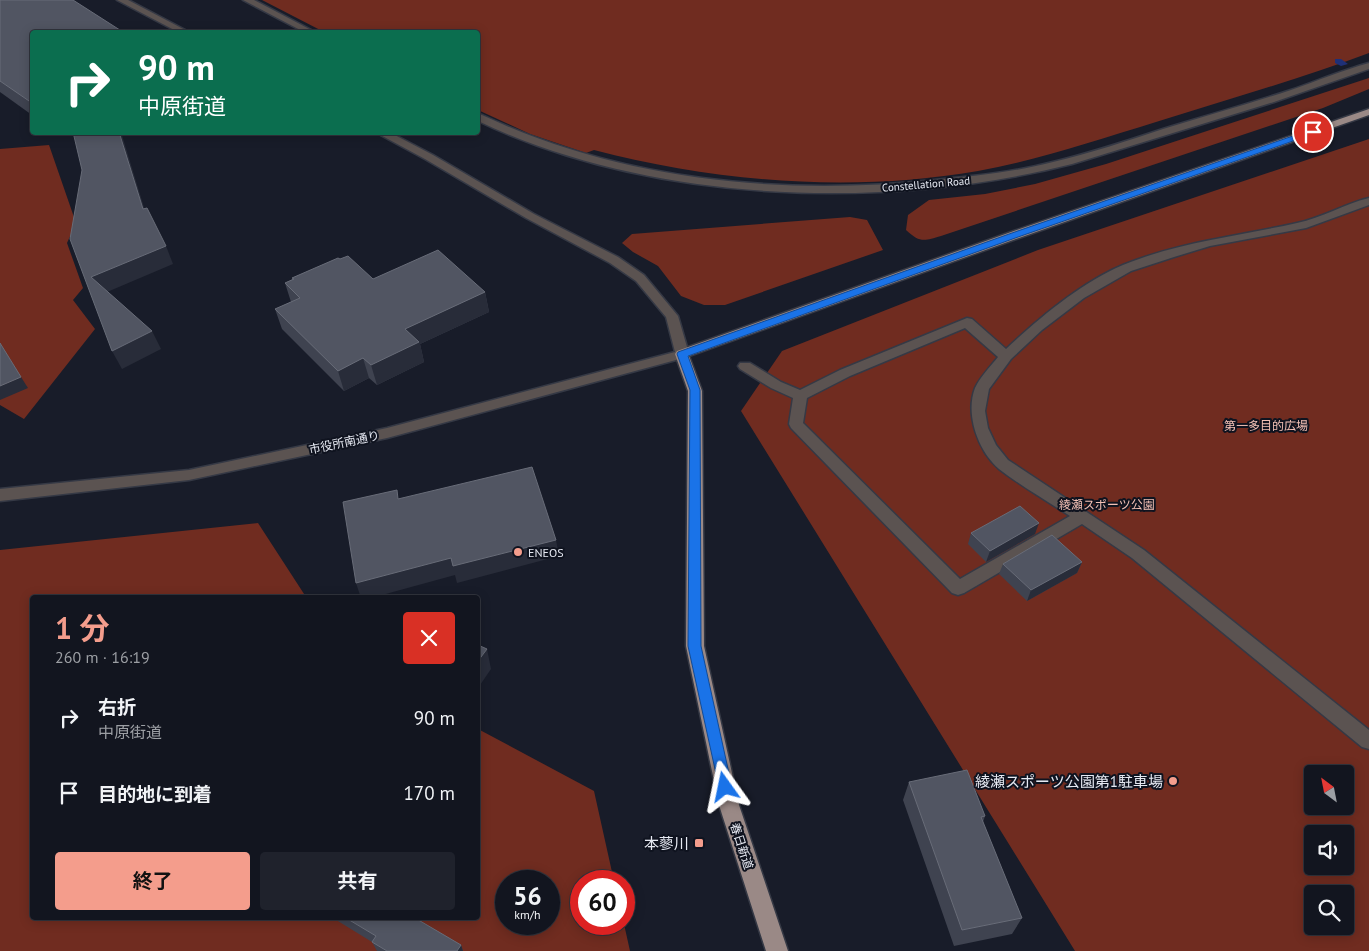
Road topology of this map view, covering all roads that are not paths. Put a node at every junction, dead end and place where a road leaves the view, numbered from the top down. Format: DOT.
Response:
graph roads {
  1 [pos="121,0"];
  2 [pos="247,0"];
  3 [pos="180,30"];
  4 [pos="306,30"];
  5 [pos="1369,66"];
  6 [pos="1369,112"];
  7 [pos="480,118"];
  8 [pos="386,135"];
  9 [pos="1369,201"];
  10 [pos="682,354"];
  11 [pos="1006,356"];
  12 [pos="745,366"];
  13 [pos="800,396"];
  14 [pos="0,495"];
  15 [pos="1082,517"];
  16 [pos="1369,741"];
  17 [pos="777,951"];
  1 -- 3 [label="street"];
  2 -- 4 [label="street"];
  5 -- 7 [label="street, Constellation Road"];
  6 -- 10 [label="main road"];
  8 -- 10 [label="street"];
  9 -- 11 [label="street"];
  10 -- 14 [label="street, 市役所南通り"];
  10 -- 17 [label="main road, 春日新道"];
  11 -- 13 [label="street"];
  11 -- 15 [label="street"];
  12 -- 13 [label="street"];
  13 -- 15 [label="street"];
  15 -- 16 [label="street"];
}
